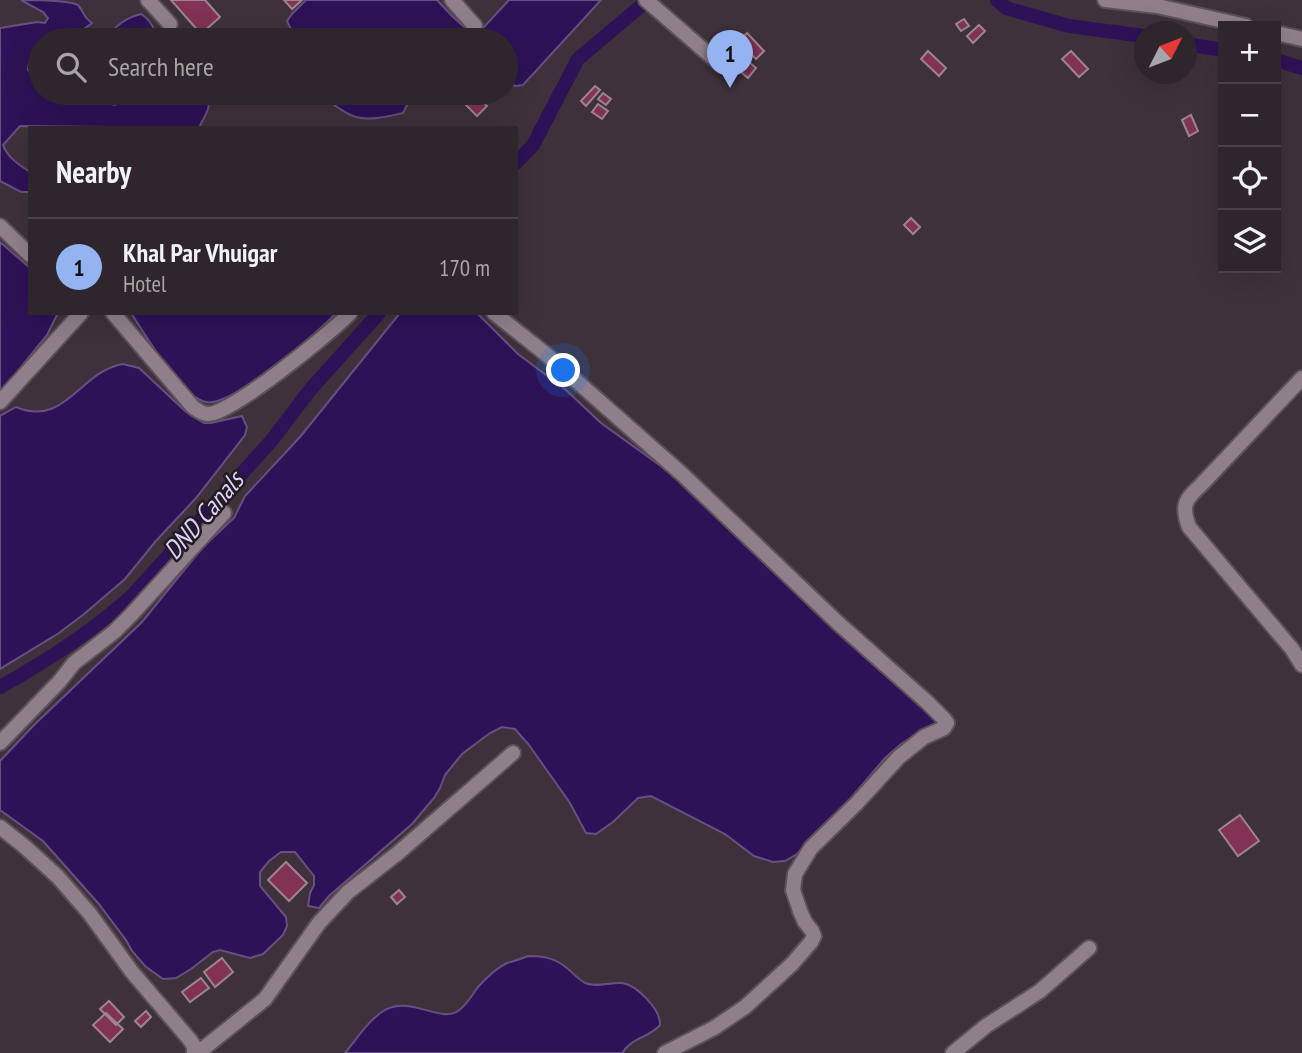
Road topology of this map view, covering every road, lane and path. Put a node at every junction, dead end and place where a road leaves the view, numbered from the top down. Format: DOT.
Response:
graph roads {
  1 [pos="148,0"];
  2 [pos="452,0"];
  3 [pos="646,0"];
  4 [pos="1105,0"];
  5 [pos="1224,21"];
  6 [pos="170,24"];
  7 [pos="475,26"];
  8 [pos="1281,34"];
  9 [pos="1300,36"];
  10 [pos="721,65"];
  11 [pos="0,226"];
  12 [pos="28,253"];
  13 [pos="79,315"];
  14 [pos="115,315"];
  15 [pos="348,315"];
  16 [pos="497,315"];
  17 [pos="1302,378"];
  18 [pos="0,402"];
  19 [pos="224,513"];
  20 [pos="1302,665"];
  21 [pos="0,743"];
  22 [pos="513,753"];
  23 [pos="0,827"];
  24 [pos="1089,948"];
  25 [pos="196,1053"];
  26 [pos="665,1053"];
  27 [pos="953,1053"];
  1 -- 6 [label="street"];
  2 -- 7 [label="street"];
  3 -- 10 [label="street"];
  4 -- 5 [label="street"];
  8 -- 9 [label="street"];
  11 -- 12 [label="street"];
  13 -- 18 [label="street"];
  14 -- 15 [label="street"];
  16 -- 26 [label="street"];
  17 -- 20 [label="street"];
  19 -- 21 [label="street"];
  22 -- 25 [label="street"];
  23 -- 25 [label="street"];
  24 -- 27 [label="street"];
}
